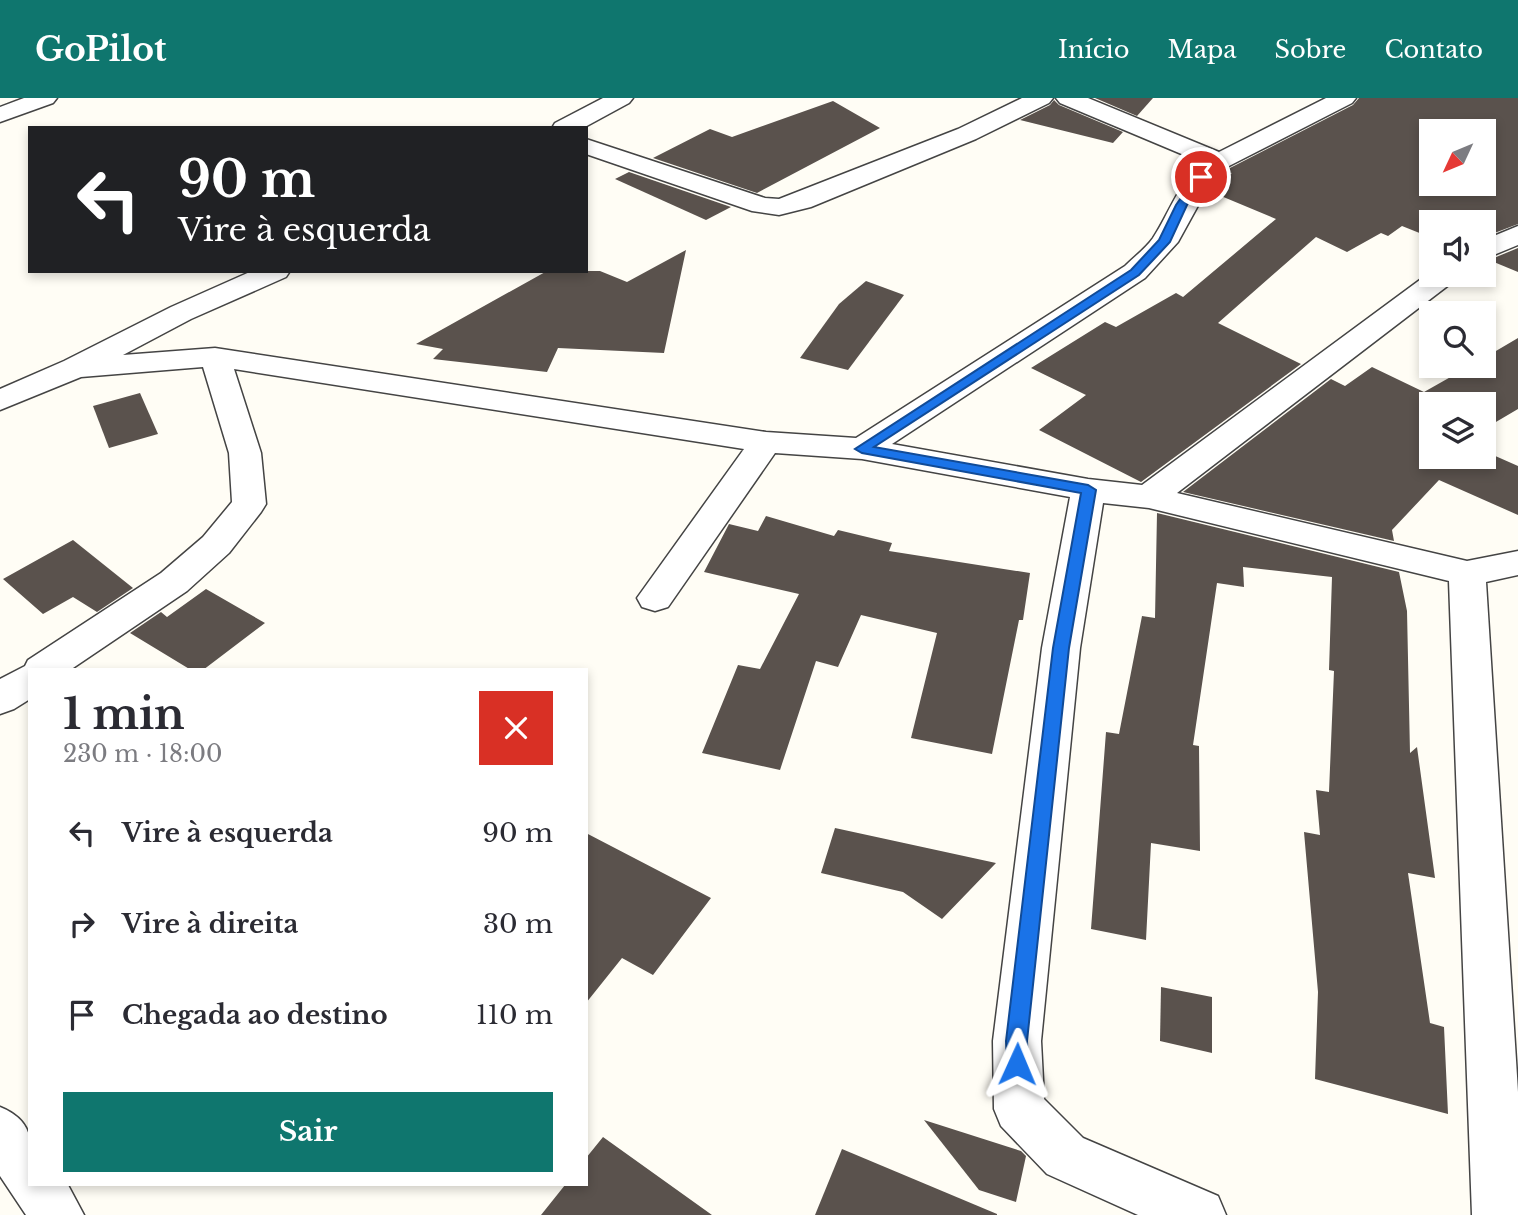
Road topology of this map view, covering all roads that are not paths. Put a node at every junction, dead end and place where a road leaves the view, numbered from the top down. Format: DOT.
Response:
graph roads {
  1 [pos="45,98"];
  2 [pos="621,98"];
  3 [pos="1041,98"];
  4 [pos="1068,98"];
  5 [pos="1344,98"];
  6 [pos="0,115"];
  7 [pos="568,126"];
  8 [pos="588,147"];
  9 [pos="1220,161"];
  10 [pos="1518,234"];
  11 [pos="1496,245"];
  12 [pos="271,273"];
  13 [pos="1428,287"];
  14 [pos="181,313"];
  15 [pos="209,357"];
  16 [pos="75,368"];
  17 [pos="0,401"];
  18 [pos="765,442"];
  19 [pos="862,449"];
  20 [pos="1088,490"];
  21 [pos="1149,498"];
  22 [pos="1518,563"];
  23 [pos="1467,573"];
  24 [pos="655,598"];
  25 [pos="45,668"];
  26 [pos="28,680"];
  27 [pos="0,699"];
  28 [pos="0,1132"];
  29 [pos="28,1172"];
  30 [pos="38,1186"];
  31 [pos="57,1215"];
  32 [pos="1199,1215"];
  33 [pos="1499,1215"];
  1 -- 6 [label="street"];
  2 -- 7 [label="street"];
  3 -- 8 [label="street"];
  4 -- 9 [label="street"];
  5 -- 9 [label="street"];
  9 -- 19 [label="street"];
  10 -- 11 [label="street"];
  12 -- 14 [label="street"];
  13 -- 21 [label="street"];
  14 -- 15 [label="street"];
  14 -- 16 [label="street"];
  15 -- 16 [label="street"];
  15 -- 18 [label="street"];
  15 -- 25 [label="street"];
  16 -- 17 [label="street"];
  18 -- 19 [label="street"];
  18 -- 24 [label="street"];
  19 -- 20 [label="street"];
  20 -- 21 [label="street"];
  20 -- 32 [label="street"];
  21 -- 23 [label="street"];
  22 -- 23 [label="street"];
  23 -- 33 [label="street"];
  26 -- 27 [label="street"];
  28 -- 29 [label="street"];
  30 -- 31 [label="street"];
}
